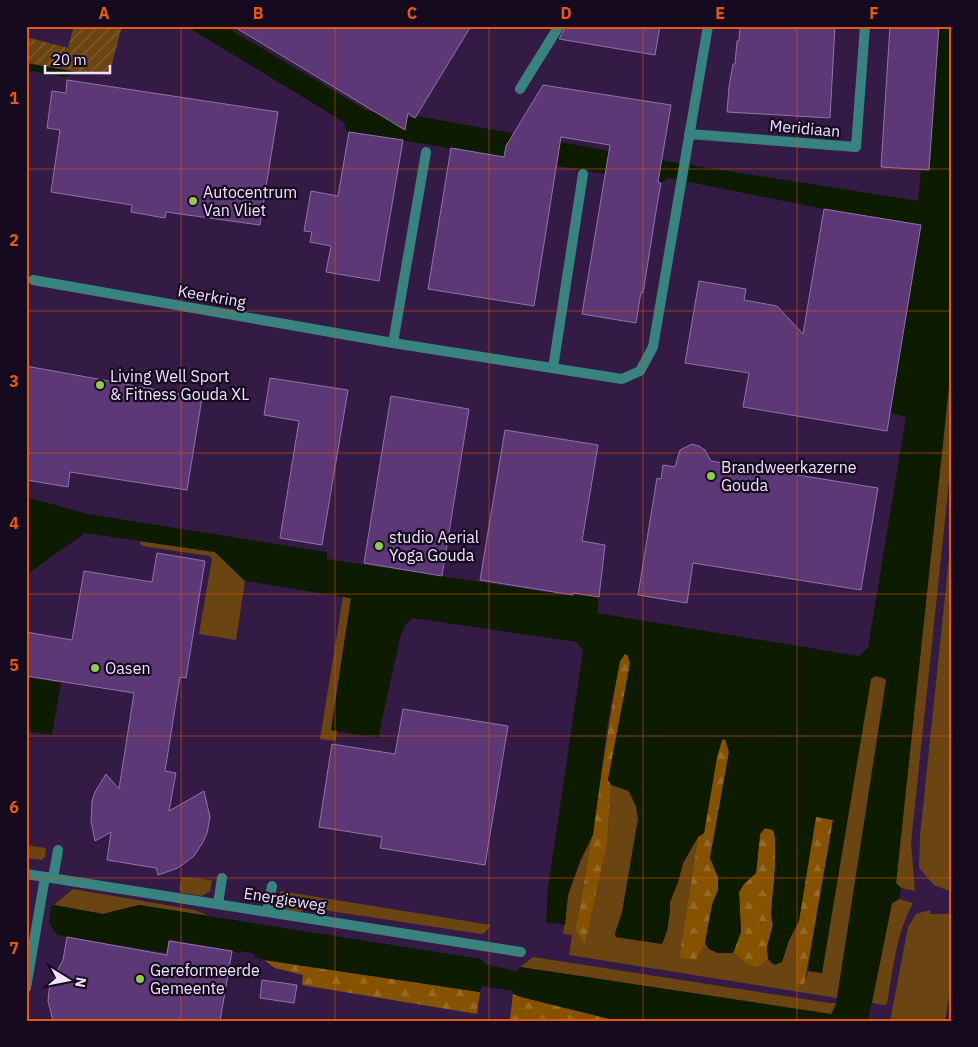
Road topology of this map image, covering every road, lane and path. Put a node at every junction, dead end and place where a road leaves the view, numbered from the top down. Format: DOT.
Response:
graph roads {
  1 [pos="559,26"];
  2 [pos="708,26"];
  3 [pos="865,26"];
  4 [pos="520,89"];
  5 [pos="689,134"];
  6 [pos="426,152"];
  7 [pos="583,174"];
  8 [pos="30,279"];
  9 [pos="393,343"];
  10 [pos="553,368"];
  11 [pos="58,850"];
  12 [pos="26,874"];
  13 [pos="49,877"];
  14 [pos="222,878"];
  15 [pos="272,886"];
  16 [pos="218,904"];
  17 [pos="267,912"];
  18 [pos="521,952"];
  19 [pos="26,988"];
  1 -- 4 [label="street"];
  2 -- 5 [label="street"];
  3 -- 5 [label="street, Meridiaan"];
  5 -- 10 [label="street, Keerkring"];
  6 -- 9 [label="street"];
  7 -- 10 [label="street"];
  8 -- 9 [label="street, Keerkring"];
  9 -- 10 [label="street, Keerkring"];
  11 -- 13 [label="street"];
  12 -- 13 [label="street, Energieweg"];
  13 -- 16 [label="street, Energieweg"];
  13 -- 19 [label="street"];
  14 -- 16 [label="street"];
  15 -- 17 [label="street"];
  16 -- 17 [label="street, Energieweg"];
  17 -- 18 [label="street, Energieweg"];
}
